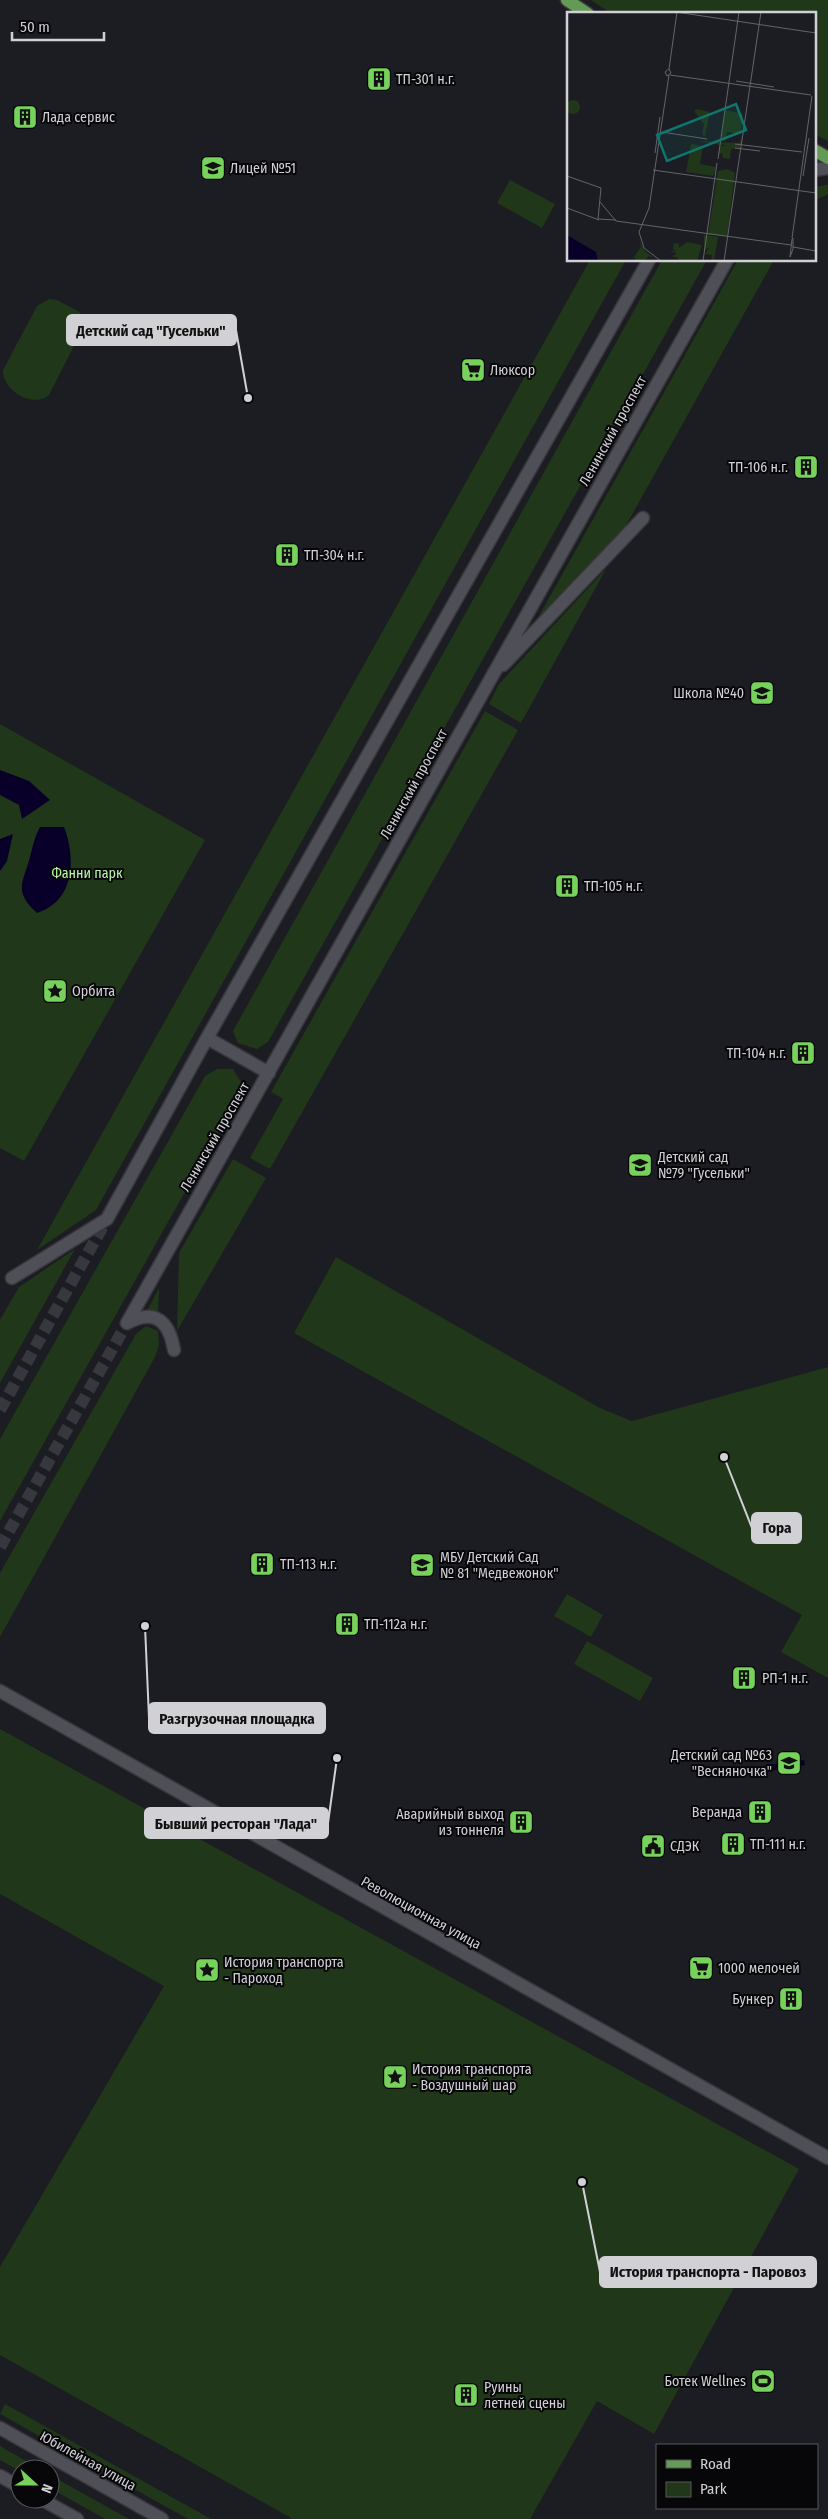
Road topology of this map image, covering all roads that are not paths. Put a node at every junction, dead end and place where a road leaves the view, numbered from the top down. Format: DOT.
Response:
graph roads {
  1 [pos="567,0"];
  2 [pos="585,12"];
  3 [pos="816,151"];
  4 [pos="828,158"];
  5 [pos="648,261"];
  6 [pos="725,261"];
  7 [pos="644,518"];
  8 [pos="490,680"];
  9 [pos="207,1038"];
  10 [pos="269,1073"];
  11 [pos="12,1278"];
  12 [pos="174,1350"];
  13 [pos="0,1691"];
  14 [pos="828,2158"];
  15 [pos="0,2428"];
  16 [pos="59,2509"];
  17 [pos="77,2519"];
  18 [pos="162,2519"];
  1 -- 2 [label="main road"];
  3 -- 4 [label="main road"];
  5 -- 9 [label="main road"];
  6 -- 8 [label="main road, Ленинский проспект"];
  7 -- 8 [label="main road"];
  8 -- 10 [label="main road, Ленинский проспект"];
  9 -- 10 [label="main road"];
  9 -- 11 [label="main road"];
  10 -- 12 [label="main road, Ленинский проспект"];
  13 -- 14 [label="main road, Революционная улица"];
  15 -- 18 [label="main road, Юбилейная улица"];
  16 -- 17 [label="main road"];
}
